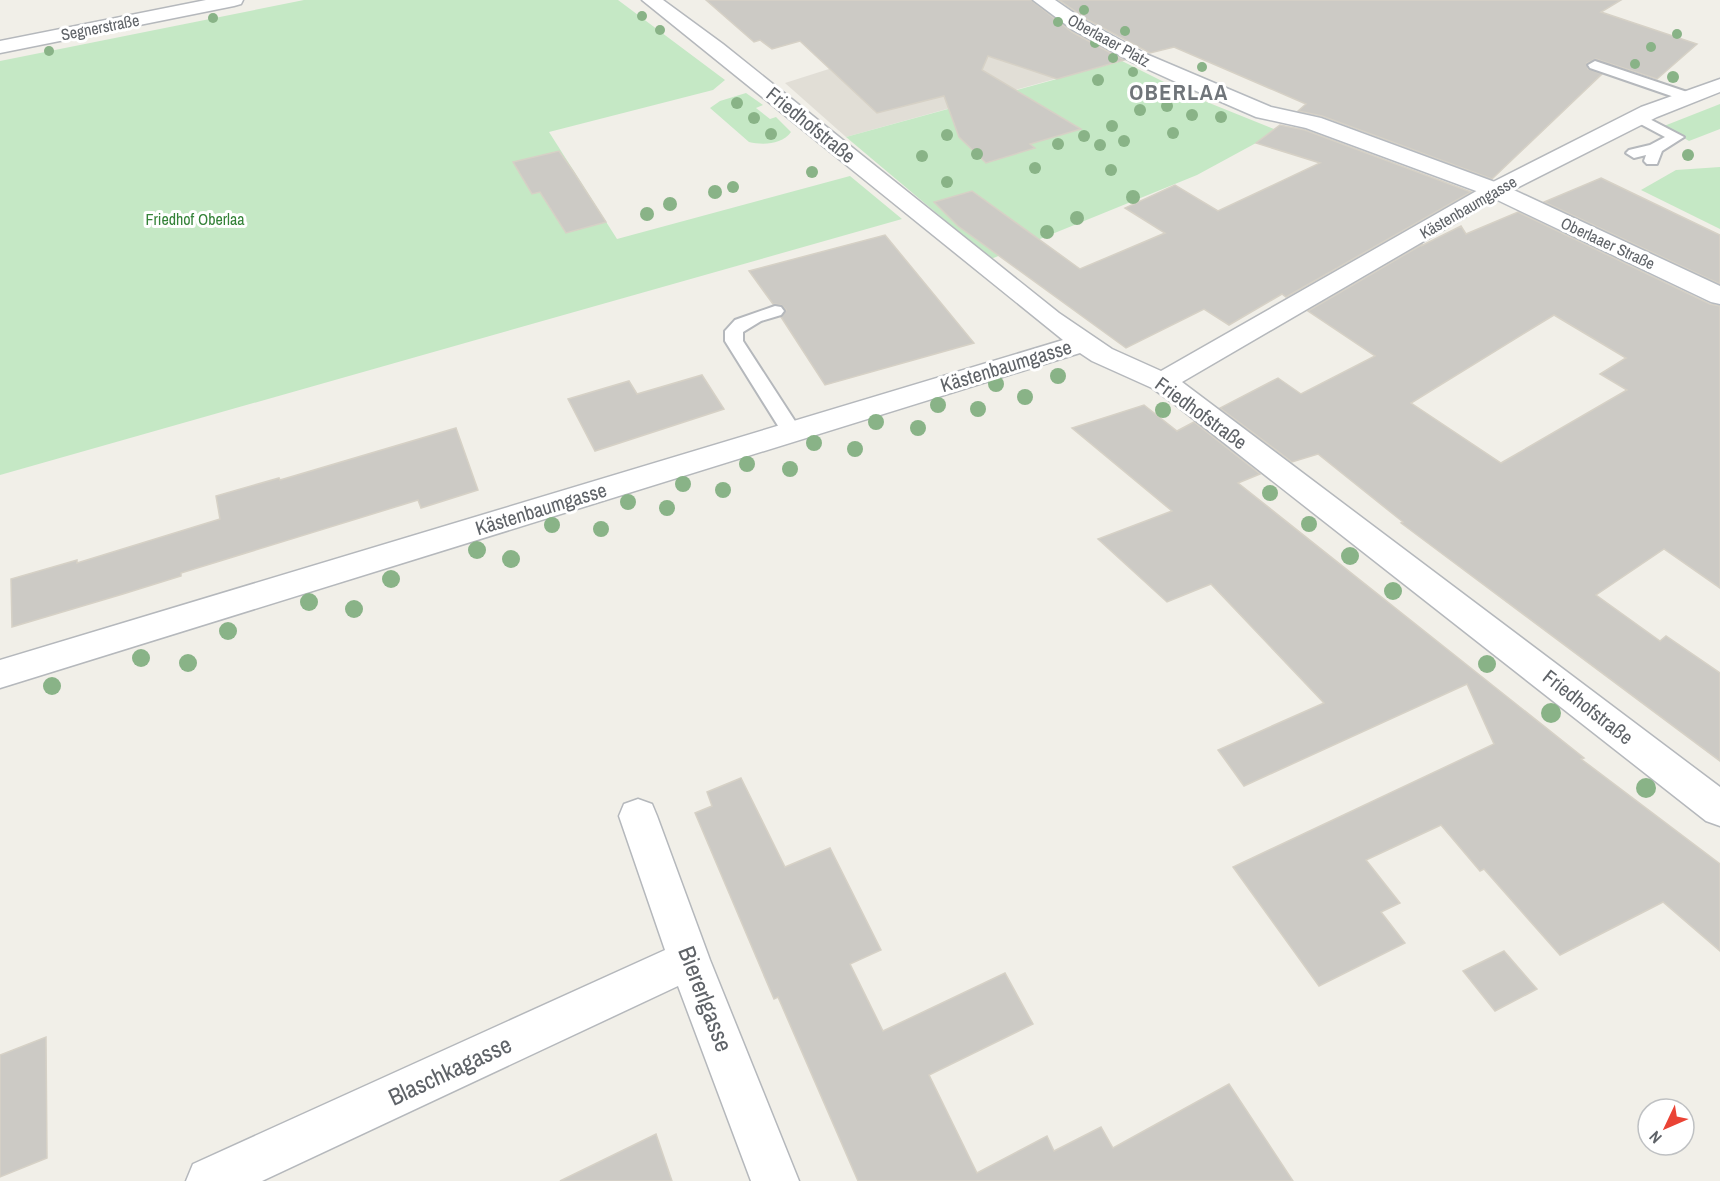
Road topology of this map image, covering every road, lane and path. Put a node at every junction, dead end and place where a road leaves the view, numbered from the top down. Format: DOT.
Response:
graph roads {
  1 [pos="234,0"];
  2 [pos="651,0"];
  3 [pos="1044,0"];
  4 [pos="0,47"];
  5 [pos="1595,66"];
  6 [pos="1720,85"];
  7 [pos="1688,97"];
  8 [pos="1638,117"];
  9 [pos="1634,153"];
  10 [pos="1495,190"];
  11 [pos="1720,296"];
  12 [pos="775,311"];
  13 [pos="1083,343"];
  14 [pos="1162,382"];
  15 [pos="792,432"];
  16 [pos="0,674"];
  17 [pos="1720,808"];
  18 [pos="638,816"];
  19 [pos="689,960"];
  20 [pos="210,1181"];
  21 [pos="775,1181"];
  1 -- 4 [label="street, Segnerstraße"];
  2 -- 13 [label="street, Friedhofstraße"];
  3 -- 10 [label="street, Oberlaaer Platz"];
  5 -- 7 [label="lane"];
  6 -- 7 [label="street, Kästenbaumgasse"];
  7 -- 8 [label="street, Kästenbaumgasse"];
  8 -- 9 [label="lane"];
  8 -- 10 [label="street, Kästenbaumgasse"];
  10 -- 11 [label="street, Oberlaaer Straße"];
  10 -- 14 [label="street, Kästenbaumgasse"];
  12 -- 15 [label="lane"];
  13 -- 14 [label="street, Friedhofstraße"];
  13 -- 15 [label="street, Kästenbaumgasse"];
  14 -- 17 [label="street, Friedhofstraße"];
  15 -- 16 [label="street, Kästenbaumgasse"];
  18 -- 19 [label="street, Biererlgasse"];
  19 -- 20 [label="street, Blaschkagasse"];
  19 -- 21 [label="street, Biererlgasse"];
}
